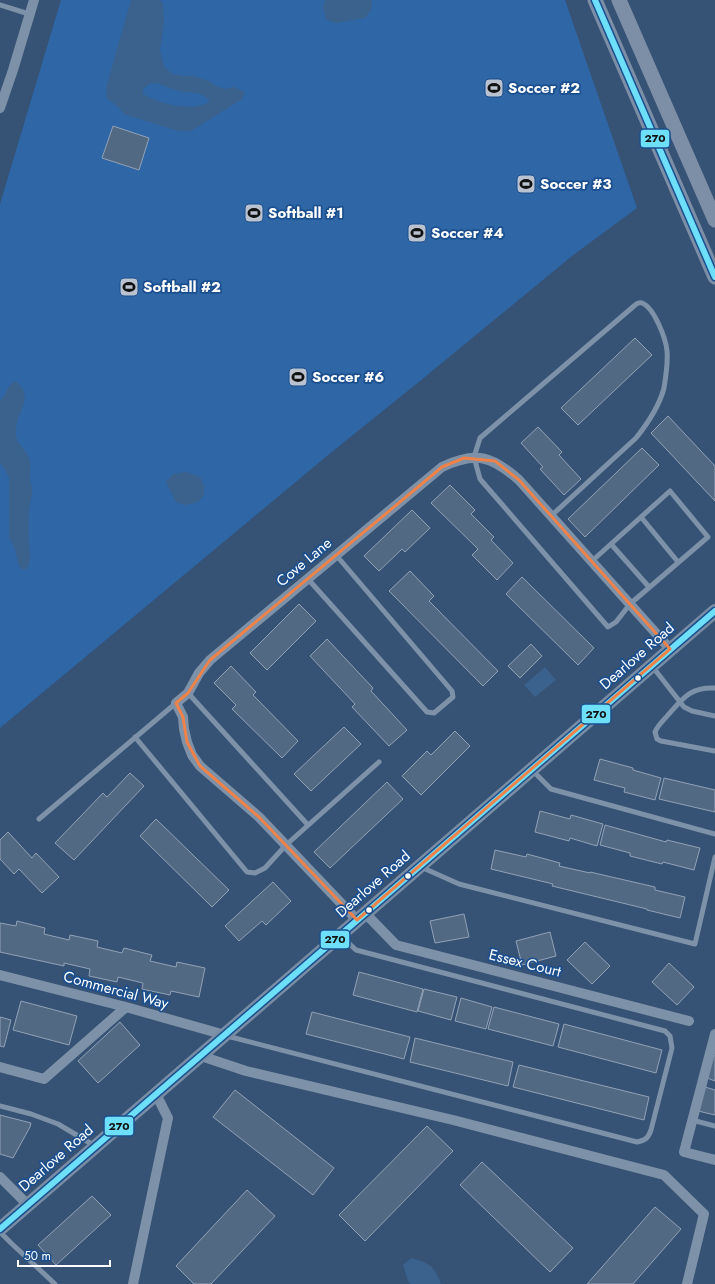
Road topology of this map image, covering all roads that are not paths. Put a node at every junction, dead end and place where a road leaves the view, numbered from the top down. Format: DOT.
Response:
graph roads {
  1 [pos="34,0"];
  2 [pos="595,0"];
  3 [pos="619,0"];
  4 [pos="0,5"];
  5 [pos="29,14"];
  6 [pos="0,108"];
  7 [pos="715,220"];
  8 [pos="715,276"];
  9 [pos="474,457"];
  10 [pos="551,516"];
  11 [pos="642,517"];
  12 [pos="611,544"];
  13 [pos="336,555"];
  14 [pos="592,561"];
  15 [pos="678,562"];
  16 [pos="308,579"];
  17 [pos="649,587"];
  18 [pos="630,604"];
  19 [pos="715,612"];
  20 [pos="670,649"];
  21 [pos="651,666"];
  22 [pos="715,688"];
  23 [pos="188,693"];
  24 [pos="680,702"];
  25 [pos="176,703"];
  26 [pos="715,716"];
  27 [pos="135,737"];
  28 [pos="715,751"];
  29 [pos="379,762"];
  30 [pos="531,769"];
  31 [pos="39,819"];
  32 [pos="308,825"];
  33 [pos="715,834"];
  34 [pos="286,845"];
  35 [pos="715,857"];
  36 [pos="419,866"];
  37 [pos="361,917"];
  38 [pos="340,935"];
  39 [pos="0,975"];
  40 [pos="126,1007"];
  41 [pos="690,1021"];
  42 [pos="225,1035"];
  43 [pos="714,1038"];
  44 [pos="201,1056"];
  45 [pos="0,1067"];
  46 [pos="156,1094"];
  47 [pos="0,1106"];
  48 [pos="692,1120"];
  49 [pos="715,1126"];
  50 [pos="96,1146"];
  51 [pos="715,1160"];
  52 [pos="0,1177"];
  53 [pos="28,1205"];
  54 [pos="0,1230"];
  55 [pos="55,1284"];
  56 [pos="133,1284"];
  57 [pos="687,1284"];
  1 -- 5 [label="street"];
  2 -- 8 [label="main road"];
  3 -- 7 [label="main road"];
  4 -- 5 [label="lane"];
  5 -- 6 [label="street"];
  9 -- 10 [label="street, Cove Lane"];
  9 -- 10 [label="lane"];
  9 -- 13 [label="street, Cove Lane"];
  9 -- 18 [label="lane"];
  10 -- 14 [label="street, Cove Lane"];
  11 -- 12 [label="lane"];
  11 -- 15 [label="lane"];
  11 -- 15 [label="lane"];
  12 -- 14 [label="lane"];
  12 -- 17 [label="lane"];
  13 -- 16 [label="street, Cove Lane"];
  13 -- 16 [label="lane"];
  14 -- 18 [label="street, Cove Lane"];
  15 -- 17 [label="lane"];
  16 -- 23 [label="street, Cove Lane"];
  17 -- 18 [label="lane"];
  18 -- 20 [label="street, Cove Lane"];
  19 -- 20 [label="main road, Dearlove Road"];
  20 -- 21 [label="main road, Dearlove Road"];
  21 -- 24 [label="lane"];
  21 -- 30 [label="main road, Dearlove Road"];
  22 -- 24 [label="lane"];
  23 -- 25 [label="street, Cove Lane"];
  23 -- 32 [label="lane"];
  24 -- 26 [label="lane"];
  24 -- 28 [label="lane"];
  25 -- 27 [label="lane"];
  25 -- 34 [label="street"];
  27 -- 31 [label="lane"];
  27 -- 34 [label="lane"];
  29 -- 32 [label="lane"];
  30 -- 33 [label="lane"];
  30 -- 36 [label="main road, Dearlove Road"];
  32 -- 34 [label="lane"];
  34 -- 37 [label="street"];
  35 -- 36 [label="lane"];
  36 -- 37 [label="main road, Dearlove Road"];
  37 -- 38 [label="main road, Dearlove Road"];
  37 -- 41 [label="street, Essex Court"];
  38 -- 42 [label="main road, Dearlove Road"];
  38 -- 42 [label="lane"];
  39 -- 40 [label="street, Commercial Way"];
  40 -- 42 [label="street, Commercial Way"];
  40 -- 45 [label="street"];
  42 -- 44 [label="main road, Dearlove Road"];
  43 -- 48 [label="street"];
  44 -- 46 [label="main road, Dearlove Road"];
  44 -- 57 [label="street"];
  46 -- 50 [label="main road, Dearlove Road"];
  46 -- 56 [label="street"];
  47 -- 50 [label="lane"];
  48 -- 49 [label="lane"];
  48 -- 51 [label="street"];
  50 -- 53 [label="main road, Dearlove Road"];
  52 -- 53 [label="street"];
  53 -- 54 [label="main road, Dearlove Road"];
  54 -- 55 [label="lane"];
}
